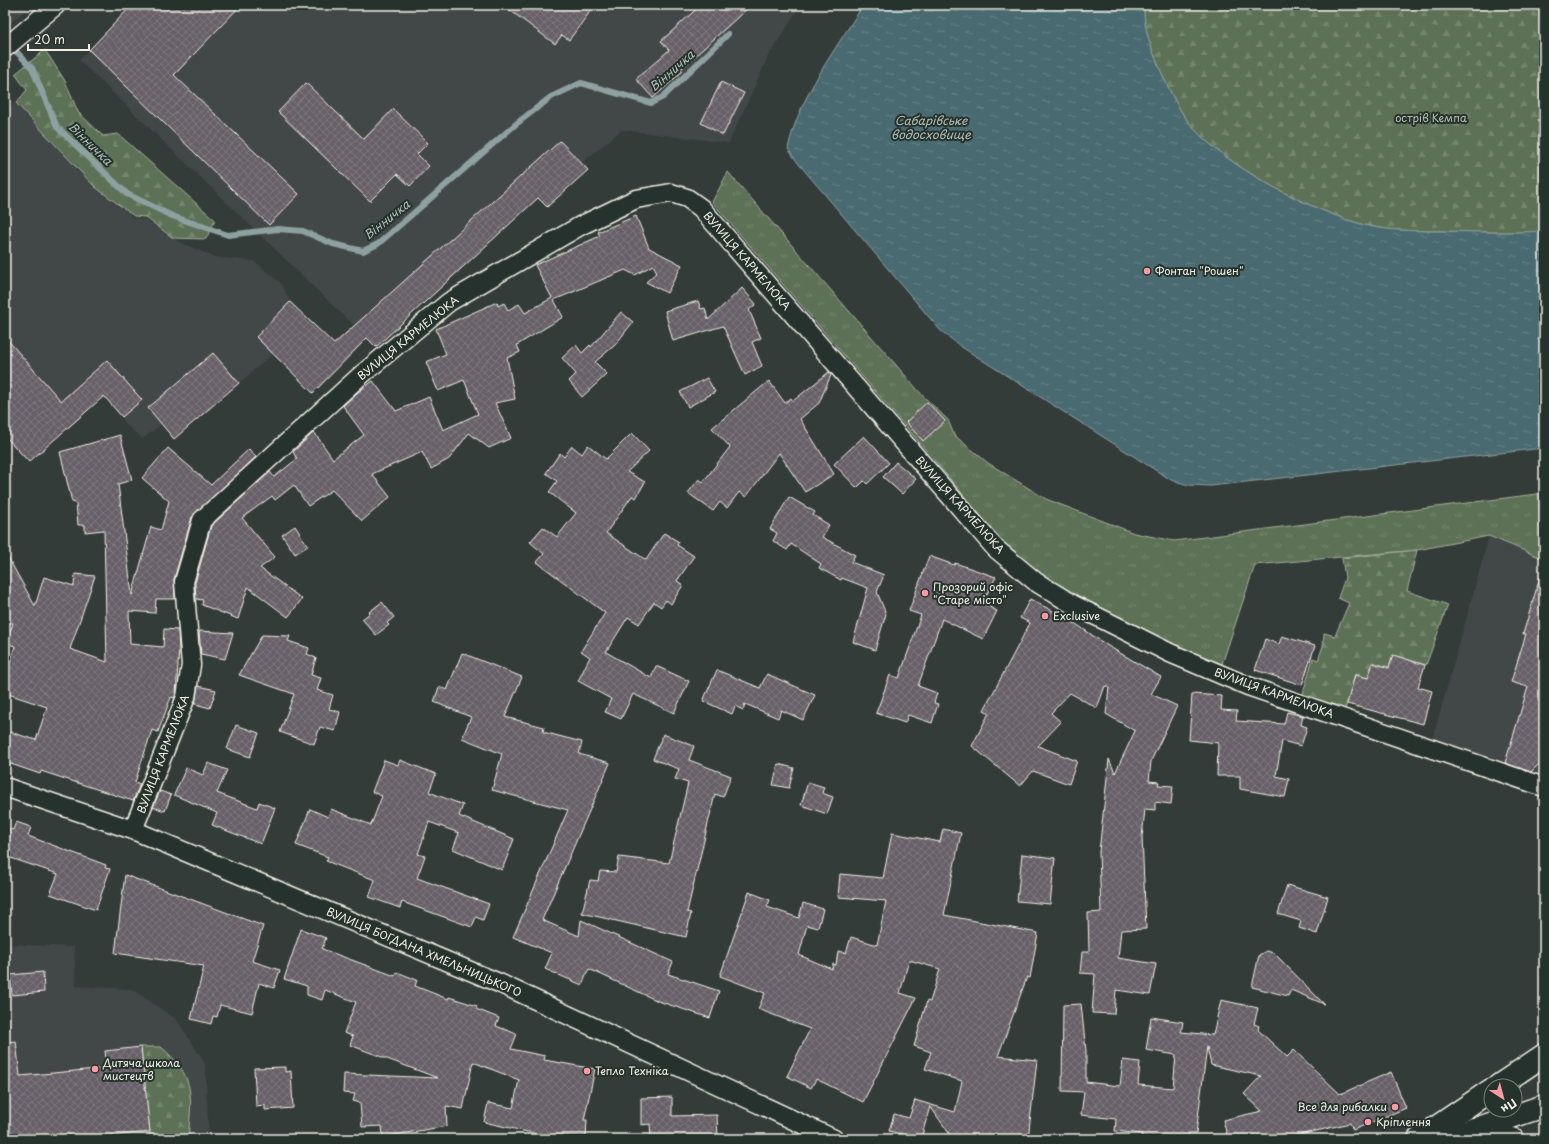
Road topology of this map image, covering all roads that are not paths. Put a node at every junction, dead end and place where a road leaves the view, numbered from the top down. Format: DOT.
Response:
graph roads {
  1 [pos="56,5"];
  2 [pos="5,48"];
  3 [pos="5,787"];
  4 [pos="1544,787"];
  5 [pos="133,830"];
  6 [pos="1544,1054"];
  7 [pos="1510,1078"];
  8 [pos="1483,1095"];
  9 [pos="1544,1106"];
  10 [pos="1473,1129"];
  11 [pos="834,1139"];
  12 [pos="1419,1139"];
  13 [pos="1446,1139"];
  14 [pos="1512,1139"];
  1 -- 2 [label="street"];
  3 -- 5 [label="street, ВУЛИЦЯ БОГДАНА ХМЕЛЬНИЦЬКОГО"];
  4 -- 5 [label="street, ВУЛИЦЯ КАРМЕЛЮКА"];
  5 -- 11 [label="street, ВУЛИЦЯ БОГДАНА ХМЕЛЬНИЦЬКОГО"];
  6 -- 7 [label="main road"];
  8 -- 12 [label="main road"];
  9 -- 10 [label="main road"];
  10 -- 13 [label="main road"];
  10 -- 14 [label="main road"];
}
